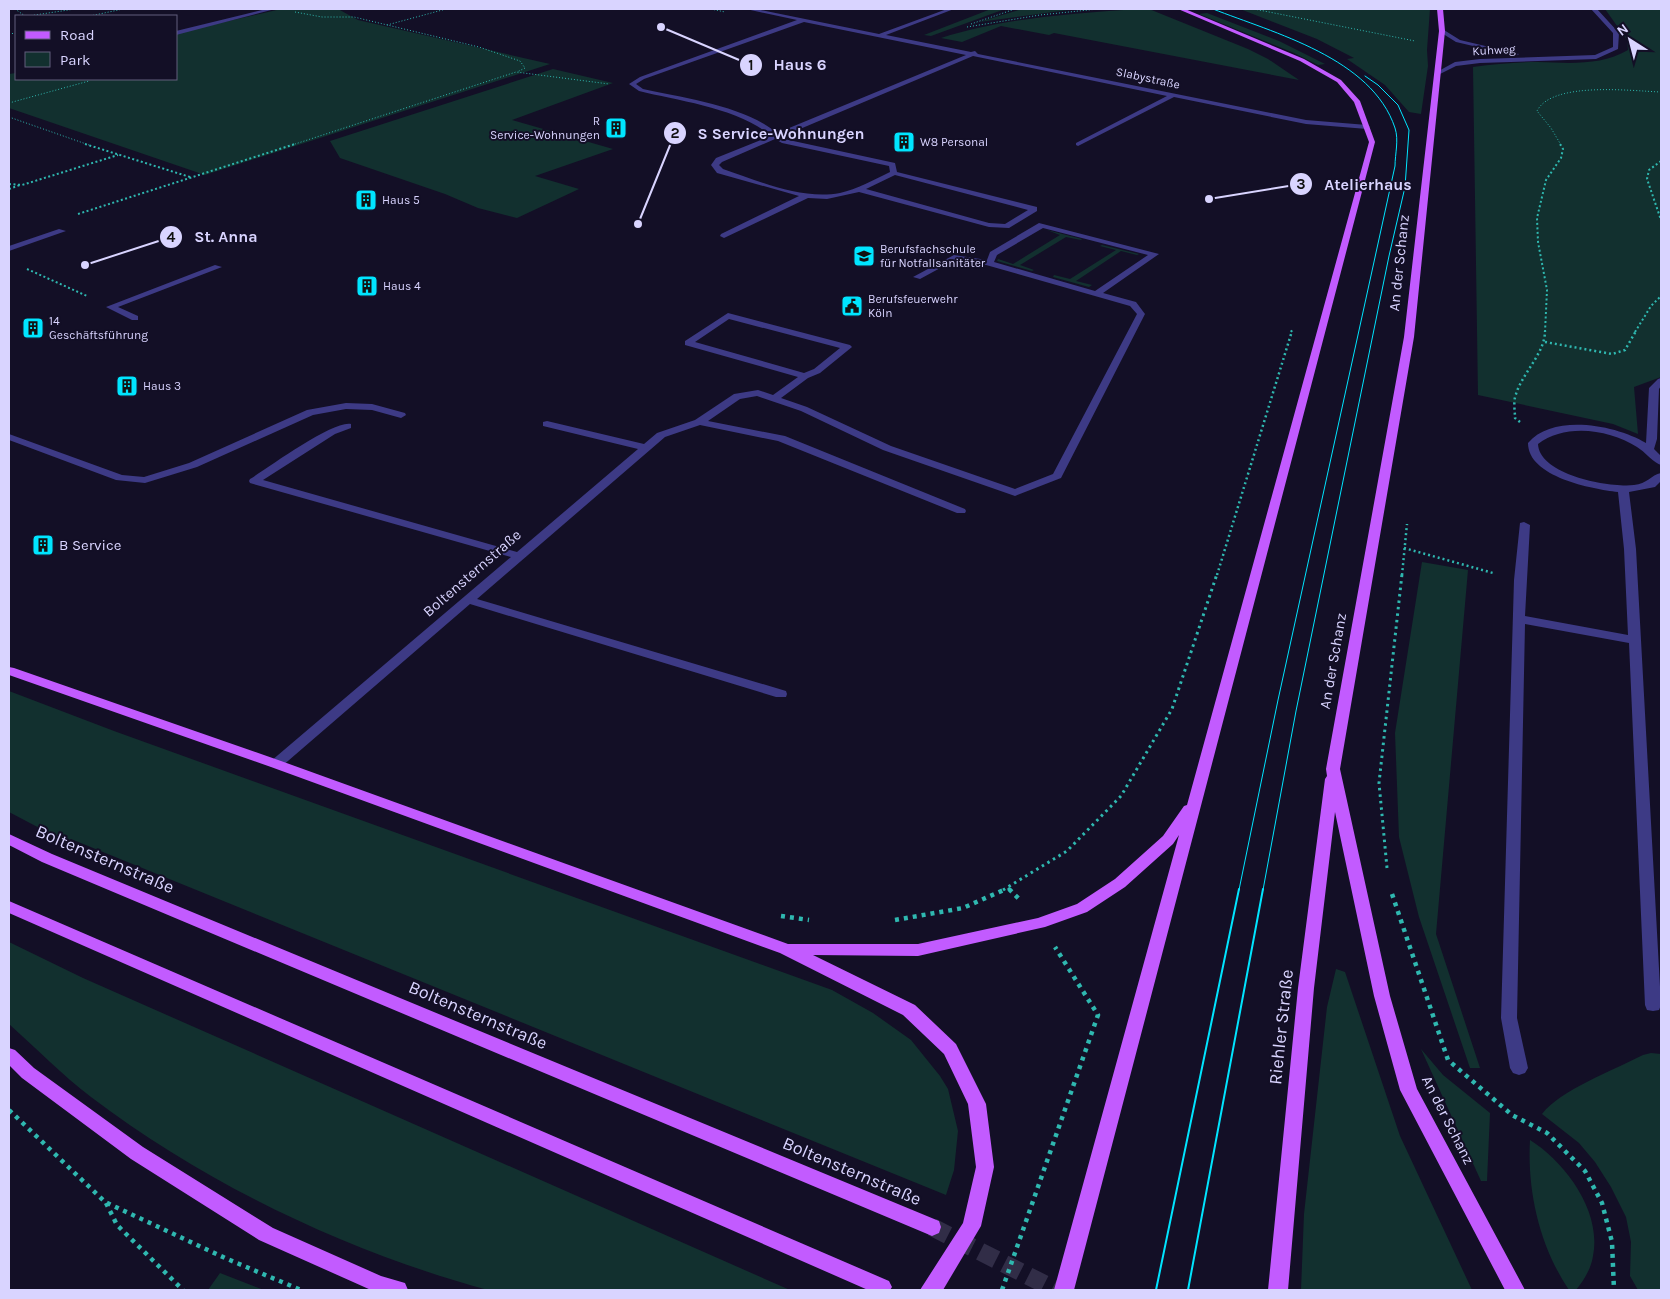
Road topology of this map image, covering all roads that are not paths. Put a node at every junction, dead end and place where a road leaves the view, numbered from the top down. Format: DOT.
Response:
graph roads {
  1 [pos="272,9"];
  2 [pos="749,9"];
  3 [pos="951,9"];
  4 [pos="1181,9"];
  5 [pos="1440,9"];
  6 [pos="1594,9"];
  7 [pos="804,20"];
  8 [pos="1442,31"];
  9 [pos="178,32"];
  10 [pos="881,35"];
  11 [pos="975,53"];
  12 [pos="1553,59"];
  13 [pos="1438,72"];
  14 [pos="1173,94"];
  15 [pos="1367,127"];
  16 [pos="776,137"];
  17 [pos="1078,144"];
  18 [pos="894,173"];
  19 [pos="857,189"];
  20 [pos="805,196"];
  21 [pos="62,231"];
  22 [pos="724,236"];
  23 [pos="9,248"];
  24 [pos="989,265"];
  25 [pos="218,267"];
  26 [pos="917,276"];
  27 [pos="1096,294"];
  28 [pos="135,318"];
  29 [pos="806,376"];
  30 [pos="1661,381"];
  31 [pos="776,398"];
  32 [pos="401,415"];
  33 [pos="699,422"];
  34 [pos="547,424"];
  35 [pos="347,426"];
  36 [pos="9,437"];
  37 [pos="646,448"];
  38 [pos="1649,449"];
  39 [pos="1661,462"];
  40 [pos="1661,476"];
  41 [pos="1623,488"];
  42 [pos="961,511"];
  43 [pos="1524,525"];
  44 [pos="519,556"];
  45 [pos="468,600"];
  46 [pos="1519,619"];
  47 [pos="1634,640"];
  48 [pos="9,671"];
  49 [pos="781,694"];
  50 [pos="276,764"];
  51 [pos="1333,769"];
  52 [pos="1195,798"];
  53 [pos="9,839"];
  54 [pos="9,906"];
  55 [pos="786,948"];
  56 [pos="1653,1005"];
  57 [pos="9,1055"];
  58 [pos="1519,1068"];
  59 [pos="932,1228"];
  60 [pos="882,1287"];
  61 [pos="398,1290"];
  62 [pos="930,1290"];
  63 [pos="1064,1290"];
  64 [pos="1278,1290"];
  65 [pos="1514,1290"];
  1 -- 9 [label="street"];
  2 -- 7 [label="street, Slabystraße"];
  3 -- 10 [label="street"];
  4 -- 15 [label="main road"];
  5 -- 8 [label="main road, An der Schanz"];
  6 -- 12 [label="street, Kuhweg"];
  7 -- 10 [label="street, Slabystraße"];
  7 -- 16 [label="street"];
  8 -- 12 [label="street, Kuhweg"];
  8 -- 13 [label="main road, An der Schanz"];
  10 -- 11 [label="street, Slabystraße"];
  11 -- 14 [label="street, Slabystraße"];
  11 -- 16 [label="street"];
  12 -- 13 [label="street, Kuhweg"];
  13 -- 51 [label="main road, An der Schanz"];
  14 -- 15 [label="street, Slabystraße"];
  14 -- 17 [label="street"];
  15 -- 52 [label="main road"];
  16 -- 18 [label="street"];
  16 -- 20 [label="street"];
  18 -- 19 [label="street"];
  18 -- 19 [label="street"];
  19 -- 20 [label="street"];
  20 -- 22 [label="street"];
  21 -- 23 [label="street"];
  24 -- 26 [label="street"];
  24 -- 27 [label="street"];
  24 -- 27 [label="street"];
  25 -- 28 [label="street"];
  27 -- 31 [label="street"];
  29 -- 29 [label="street"];
  29 -- 31 [label="street"];
  30 -- 38 [label="street"];
  31 -- 33 [label="street"];
  32 -- 36 [label="street"];
  33 -- 37 [label="street, Boltensternstraße"];
  33 -- 42 [label="street"];
  34 -- 37 [label="street"];
  35 -- 44 [label="street"];
  37 -- 44 [label="street, Boltensternstraße"];
  38 -- 39 [label="street"];
  38 -- 41 [label="street"];
  40 -- 41 [label="street"];
  41 -- 47 [label="street"];
  43 -- 46 [label="street"];
  44 -- 45 [label="street, Boltensternstraße"];
  45 -- 49 [label="street"];
  45 -- 50 [label="street, Boltensternstraße"];
  46 -- 47 [label="street"];
  46 -- 58 [label="street"];
  47 -- 56 [label="street"];
  48 -- 50 [label="main road"];
  50 -- 55 [label="main road"];
  51 -- 64 [label="main road, Riehler Straße"];
  51 -- 65 [label="main road, An der Schanz"];
  52 -- 55 [label="main road"];
  52 -- 63 [label="main road"];
  53 -- 59 [label="main road, Boltensternstraße"];
  54 -- 60 [label="main road"];
  55 -- 62 [label="main road"];
  57 -- 61 [label="main road"];
}
